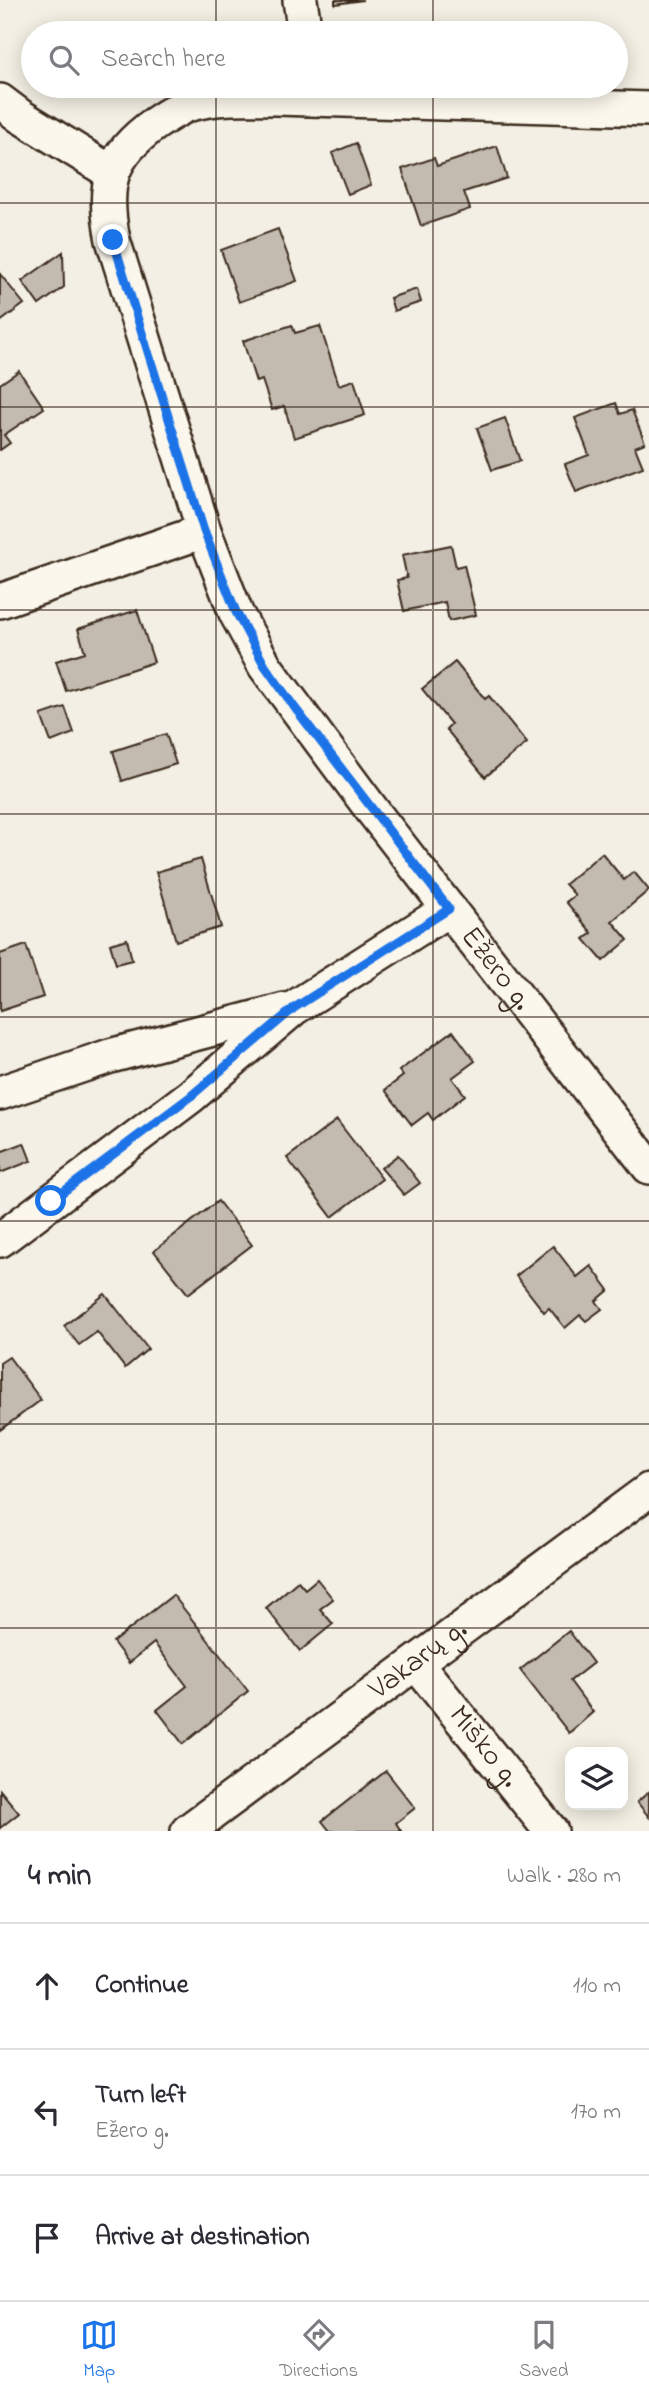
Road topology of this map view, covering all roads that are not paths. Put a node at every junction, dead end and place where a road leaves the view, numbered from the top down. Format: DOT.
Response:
graph roads {
  1 [pos="300,0"];
  2 [pos="303,21"];
  3 [pos="221,98"];
  4 [pos="419,98"];
  5 [pos="0,101"];
  6 [pos="649,109"];
  7 [pos="112,173"];
  8 [pos="204,531"];
  9 [pos="0,601"];
  10 [pos="449,909"];
  11 [pos="294,1008"];
  12 [pos="0,1093"];
  13 [pos="649,1167"];
  14 [pos="0,1240"];
  15 [pos="649,1490"];
  16 [pos="416,1663"];
  17 [pos="188,1831"];
  18 [pos="551,1831"];
  1 -- 2 [label="street"];
  3 -- 7 [label="street, Ežero g."];
  4 -- 6 [label="street, Ežero g."];
  5 -- 7 [label="street"];
  7 -- 8 [label="street, Ežero g."];
  8 -- 9 [label="street"];
  8 -- 10 [label="street, Ežero g."];
  10 -- 11 [label="street"];
  10 -- 13 [label="street, Ežero g."];
  11 -- 12 [label="street"];
  11 -- 14 [label="street"];
  15 -- 16 [label="street, Vakarų g."];
  16 -- 17 [label="street, Vakarų g."];
  16 -- 18 [label="street, Miško g."];
}
